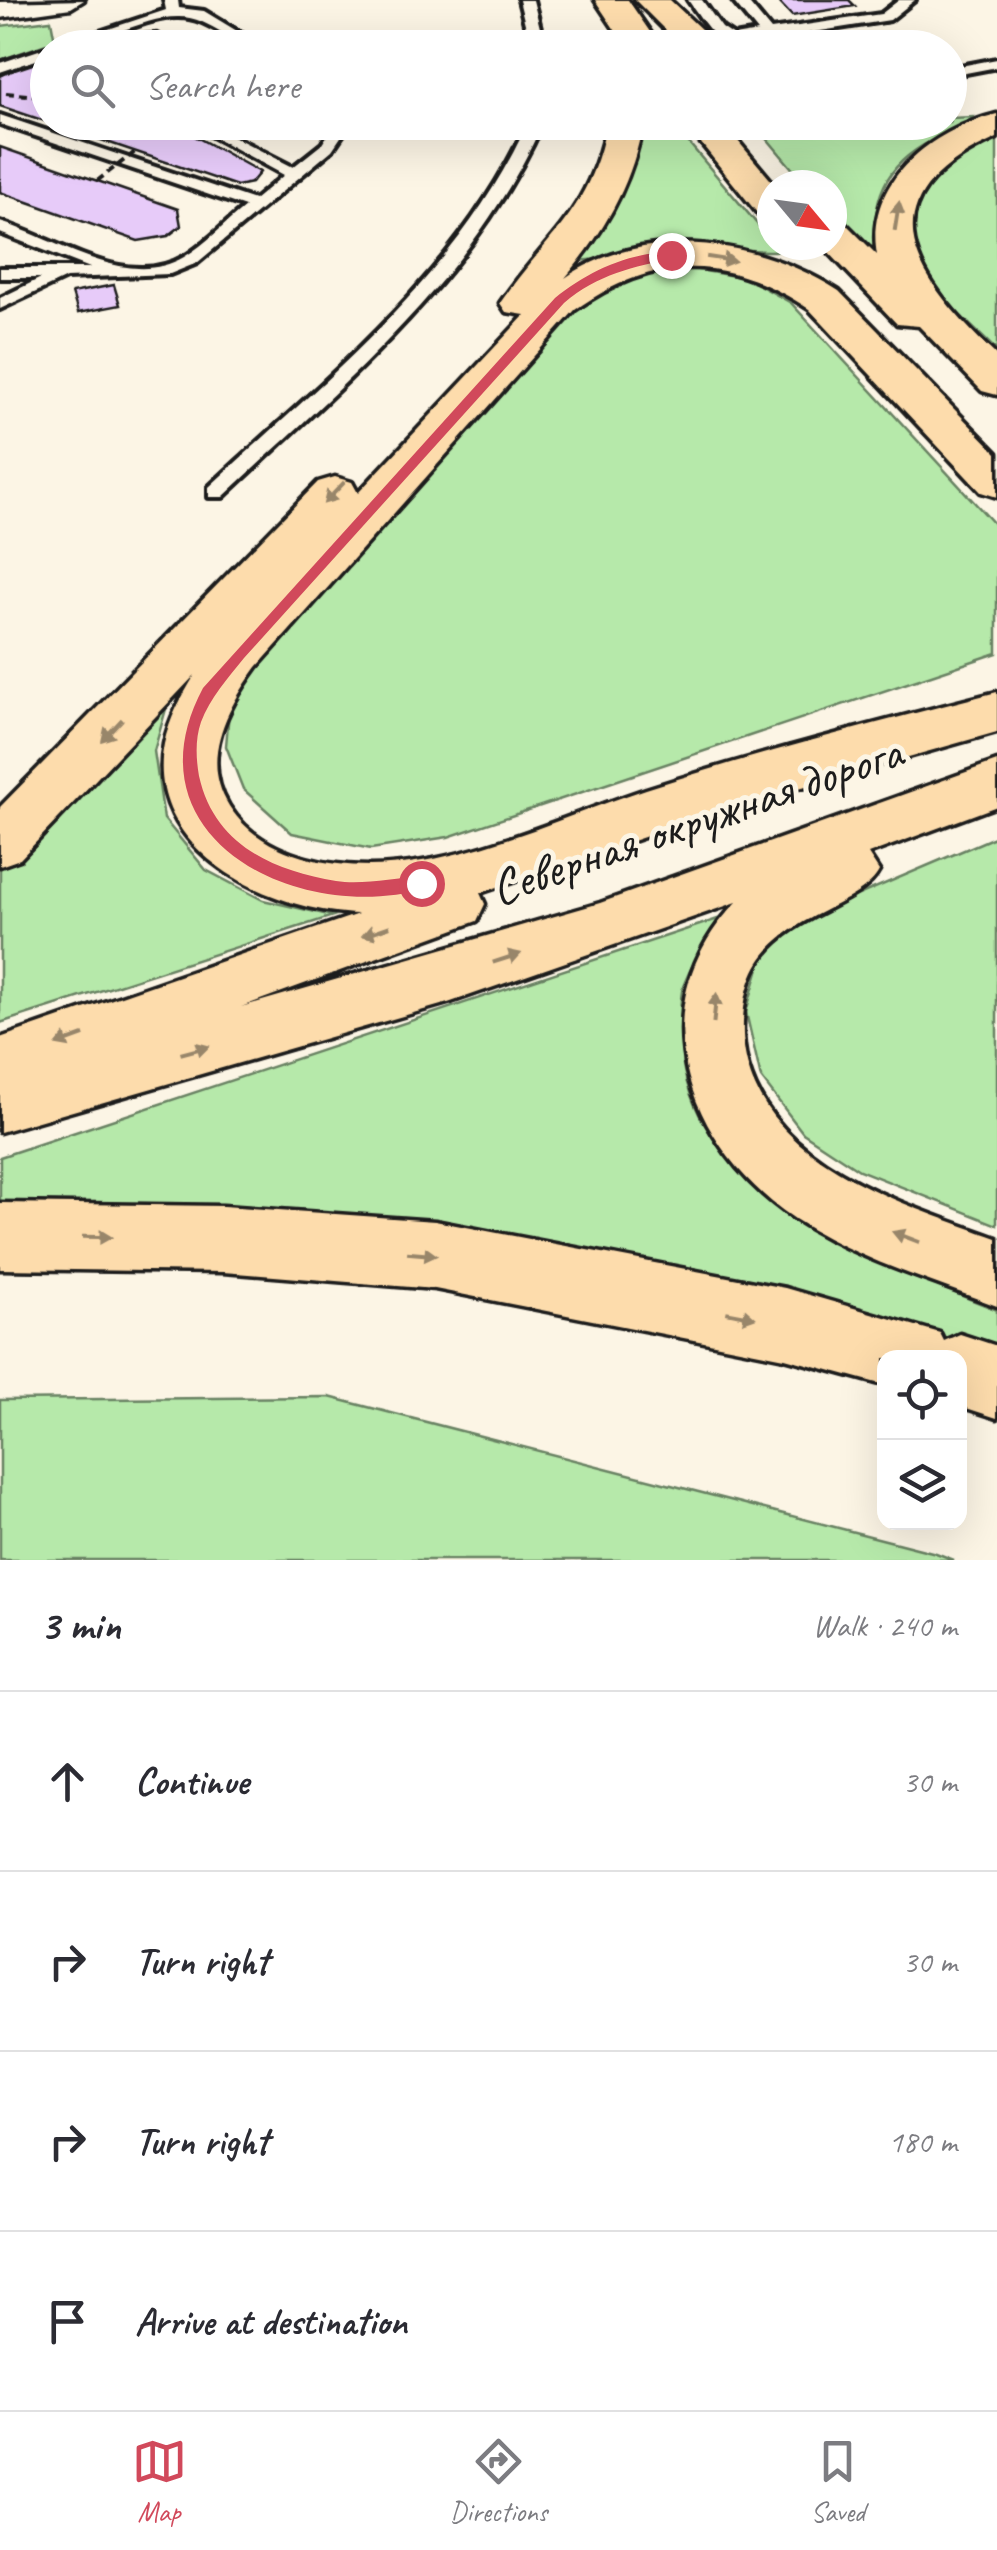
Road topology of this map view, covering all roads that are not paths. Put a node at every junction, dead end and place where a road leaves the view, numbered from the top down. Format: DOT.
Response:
graph roads {
  1 [pos="71,0"];
  2 [pos="526,0"];
  3 [pos="608,0"];
  4 [pos="648,0"];
  5 [pos="694,0"];
  6 [pos="738,0"];
  7 [pos="908,0"];
  8 [pos="172,6"];
  9 [pos="0,10"];
  10 [pos="107,30"];
  11 [pos="227,30"];
  12 [pos="534,30"];
  13 [pos="612,30"];
  14 [pos="630,30"];
  15 [pos="666,30"];
  16 [pos="700,30"];
  17 [pos="715,30"];
  18 [pos="764,30"];
  19 [pos="800,30"];
  20 [pos="30,57"];
  21 [pos="997,64"];
  22 [pos="0,68"];
  23 [pos="967,69"];
  24 [pos="997,105"];
  25 [pos="967,108"];
  26 [pos="0,119"];
  27 [pos="997,125"];
  28 [pos="30,129"];
  29 [pos="62,140"];
  30 [pos="228,140"];
  31 [pos="332,140"];
  32 [pos="531,140"];
  33 [pos="623,140"];
  34 [pos="717,140"];
  35 [pos="752,140"];
  36 [pos="967,140"];
  37 [pos="967,140"];
  38 [pos="777,170"];
  39 [pos="294,174"];
  40 [pos="757,188"];
  41 [pos="256,206"];
  42 [pos="0,227"];
  43 [pos="847,248"];
  44 [pos="821,260"];
  45 [pos="0,273"];
  46 [pos="66,273"];
  47 [pos="118,273"];
  48 [pos="0,304"];
  49 [pos="997,381"];
  50 [pos="997,404"];
  51 [pos="997,451"];
  52 [pos="997,481"];
  53 [pos="216,492"];
  54 [pos="997,713"];
  55 [pos="997,782"];
  56 [pos="997,807"];
  57 [pos="0,843"];
  58 [pos="0,1066"];
  59 [pos="0,1103"];
  60 [pos="0,1236"];
  61 [pos="997,1272"];
  62 [pos="884,1350"];
  63 [pos="967,1372"];
  64 [pos="997,1382"];
  1 -- 9 [label="street"];
  2 -- 12 [label="lane"];
  3 -- 13 [label="main road"];
  3 -- 14 [label="main road"];
  4 -- 15 [label="main road"];
  4 -- 16 [label="main road"];
  5 -- 17 [label="lane"];
  6 -- 18 [label="lane"];
  7 -- 19 [label="lane"];
  8 -- 10 [label="lane"];
  8 -- 11 [label="lane"];
  20 -- 22 [label="lane"];
  21 -- 23 [label="lane"];
  24 -- 25 [label="main road"];
  26 -- 28 [label="lane"];
  37 -- 27 [label="main road, one-way"];
  29 -- 41 [label="lane"];
  30 -- 39 [label="lane"];
  31 -- 39 [label="lane"];
  32 -- 53 [label="lane"];
  33 -- 57 [label="main road, one-way"];
  34 -- 40 [label="main road"];
  35 -- 38 [label="main road"];
  49 -- 36 [label="main road, one-way"];
  39 -- 41 [label="lane"];
  41 -- 47 [label="lane"];
  42 -- 47 [label="lane"];
  43 -- 50 [label="main road"];
  44 -- 51 [label="main road"];
  45 -- 46 [label="lane"];
  46 -- 47 [label="lane"];
  46 -- 48 [label="lane"];
  54 -- 52 [label="main road, one-way"];
  54 -- 58 [label="main road, Северная окружная дорога, one-way"];
  59 -- 55 [label="main road, Северная окружная дорога, one-way"];
  61 -- 56 [label="main road, one-way"];
  60 -- 62 [label="main road, one-way"];
  63 -- 64 [label="main road"];
}
